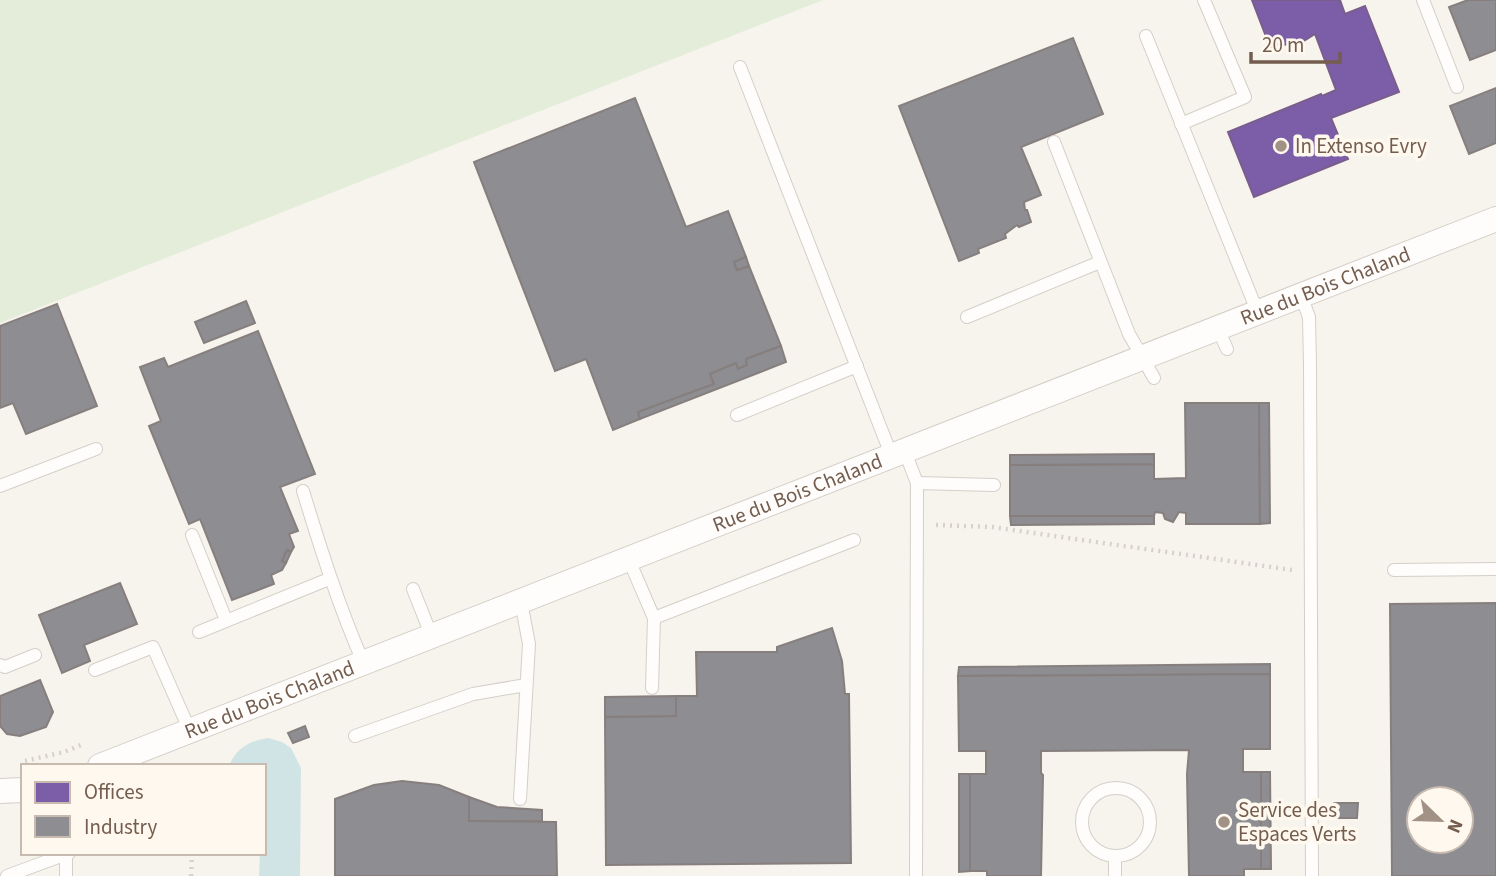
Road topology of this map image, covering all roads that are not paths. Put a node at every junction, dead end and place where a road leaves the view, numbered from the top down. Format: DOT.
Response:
graph roads {
  1 [pos="1204,0"];
  2 [pos="1423,0"];
  3 [pos="1146,36"];
  4 [pos="740,67"];
  5 [pos="1457,87"];
  6 [pos="1181,124"];
  7 [pos="1054,142"];
  8 [pos="1496,219"];
  9 [pos="1100,262"];
  10 [pos="1301,296"];
  11 [pos="1258,313"];
  12 [pos="967,317"];
  13 [pos="857,366"];
  14 [pos="1149,368"];
  15 [pos="737,415"];
  16 [pos="96,449"];
  17 [pos="899,454"];
  18 [pos="917,483"];
  19 [pos="994,485"];
  20 [pos="0,486"];
  21 [pos="303,491"];
  22 [pos="192,535"];
  23 [pos="853,540"];
  24 [pos="629,560"];
  25 [pos="1496,569"];
  26 [pos="1394,570"];
  27 [pos="329,579"];
  28 [pos="413,589"];
  29 [pos="521,602"];
  30 [pos="654,618"];
  31 [pos="226,620"];
  32 [pos="199,632"];
  33 [pos="432,637"];
  34 [pos="35,655"];
  35 [pos="364,664"];
  36 [pos="0,666"];
  37 [pos="95,670"];
  38 [pos="526,685"];
  39 [pos="652,688"];
  40 [pos="190,731"];
  41 [pos="355,736"];
  42 [pos="108,764"];
  43 [pos="21,790"];
  44 [pos="0,791"];
  45 [pos="520,799"];
  46 [pos="64,855"];
  47 [pos="67,855"];
  48 [pos="1115,856"];
  49 [pos="7,876"];
  50 [pos="66,876"];
  51 [pos="916,876"];
  52 [pos="1115,876"];
  53 [pos="1312,876"];
  1 -- 6 [label="lane"];
  2 -- 5 [label="lane"];
  3 -- 6 [label="lane"];
  4 -- 13 [label="lane"];
  6 -- 11 [label="lane"];
  7 -- 9 [label="lane"];
  8 -- 10 [label="street, Rue du Bois Chaland"];
  9 -- 12 [label="lane"];
  9 -- 14 [label="lane"];
  10 -- 11 [label="street, Rue du Bois Chaland"];
  10 -- 53 [label="lane"];
  11 -- 14 [label="street, Rue du Bois Chaland"];
  13 -- 15 [label="lane"];
  13 -- 17 [label="lane"];
  14 -- 17 [label="street, Rue du Bois Chaland"];
  16 -- 20 [label="lane"];
  17 -- 18 [label="lane"];
  17 -- 24 [label="street, Rue du Bois Chaland"];
  18 -- 19 [label="lane"];
  18 -- 51 [label="lane"];
  21 -- 27 [label="lane"];
  22 -- 31 [label="lane"];
  23 -- 30 [label="lane"];
  24 -- 29 [label="street, Rue du Bois Chaland"];
  24 -- 30 [label="lane"];
  25 -- 26 [label="lane"];
  27 -- 31 [label="lane"];
  27 -- 35 [label="lane"];
  28 -- 33 [label="lane"];
  29 -- 33 [label="street, Rue du Bois Chaland"];
  29 -- 38 [label="lane"];
  30 -- 39 [label="lane"];
  31 -- 32 [label="lane"];
  33 -- 35 [label="street, Rue du Bois Chaland"];
  34 -- 36 [label="lane"];
  35 -- 40 [label="street, Rue du Bois Chaland"];
  37 -- 40 [label="lane"];
  38 -- 41 [label="lane"];
  38 -- 45 [label="lane"];
  40 -- 42 [label="street, Rue du Bois Chaland"];
  43 -- 44 [label="street"];
  46 -- 49 [label="lane"];
  47 -- 50 [label="lane"];
  48 -- 48 [label="lane"];
  48 -- 52 [label="lane"];
}
